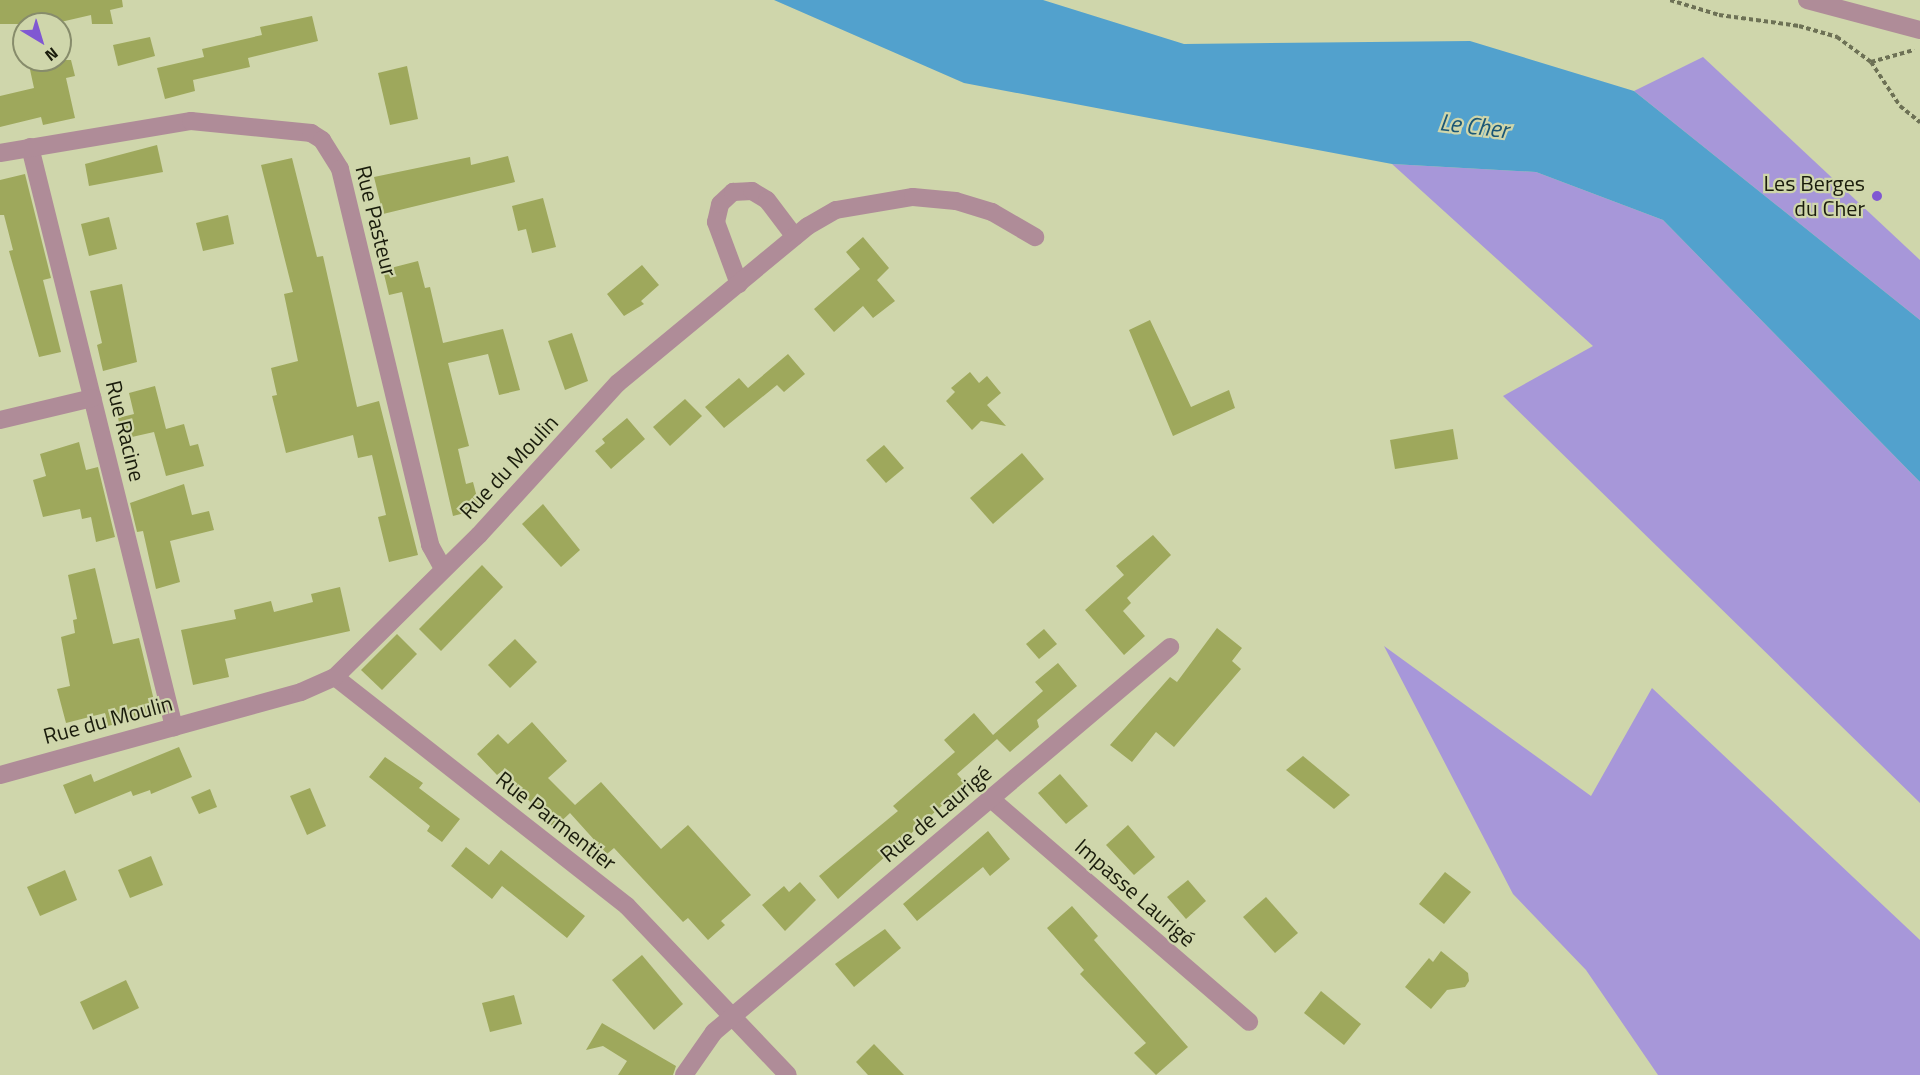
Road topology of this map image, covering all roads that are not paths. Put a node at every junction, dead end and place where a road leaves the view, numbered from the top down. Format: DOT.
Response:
graph roads {
  1 [pos="1807,0"];
  2 [pos="1920,30"];
  3 [pos="30,147"];
  4 [pos="0,153"];
  5 [pos="795,237"];
  6 [pos="1035,237"];
  7 [pos="739,284"];
  8 [pos="93,398"];
  9 [pos="0,420"];
  10 [pos="443,568"];
  11 [pos="1170,647"];
  12 [pos="335,677"];
  13 [pos="174,727"];
  14 [pos="0,775"];
  15 [pos="991,799"];
  16 [pos="734,1017"];
  17 [pos="1249,1022"];
  18 [pos="684,1075"];
  19 [pos="788,1075"];
  1 -- 2 [label="street"];
  3 -- 4 [label="street, Rue Pasteur"];
  3 -- 8 [label="street, Rue Racine"];
  3 -- 10 [label="street, Rue Pasteur"];
  5 -- 6 [label="street, Rue du Moulin"];
  5 -- 7 [label="street, Rue du Moulin"];
  5 -- 7 [label="street"];
  7 -- 10 [label="street, Rue du Moulin"];
  8 -- 9 [label="street"];
  8 -- 13 [label="street, Rue Racine"];
  10 -- 12 [label="street, Rue du Moulin"];
  11 -- 15 [label="street, Rue de Laurigé"];
  12 -- 13 [label="street, Rue du Moulin"];
  12 -- 16 [label="street, Rue Parmentier"];
  13 -- 14 [label="street, Rue du Moulin"];
  15 -- 16 [label="street, Rue de Laurigé"];
  15 -- 17 [label="street, Impasse Laurigé"];
  16 -- 18 [label="street"];
  16 -- 19 [label="street, Rue Parmentier"];
}
